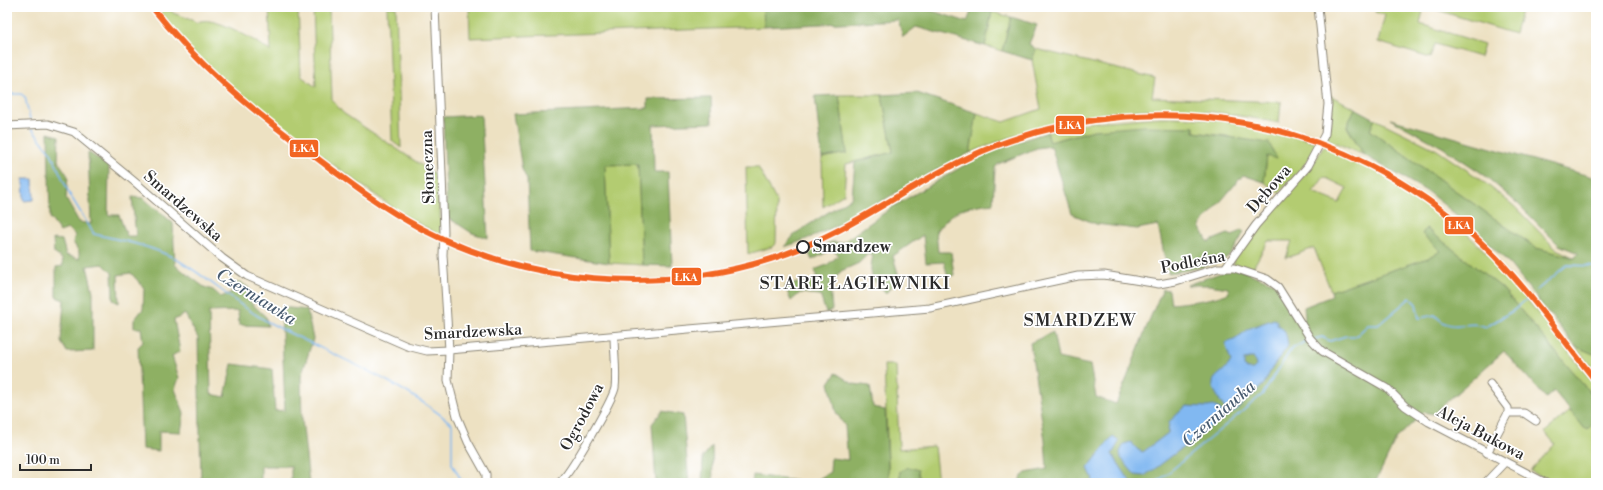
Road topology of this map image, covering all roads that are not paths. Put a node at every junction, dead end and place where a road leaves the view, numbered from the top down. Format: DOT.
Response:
graph roads {
  1 [pos="435,7"];
  2 [pos="1318,7"];
  3 [pos="7,126"];
  4 [pos="1234,253"];
  5 [pos="1225,268"];
  6 [pos="1234,268"];
  7 [pos="958,302"];
  8 [pos="614,336"];
  9 [pos="449,350"];
  10 [pos="1490,384"];
  11 [pos="1405,406"];
  12 [pos="1508,413"];
  13 [pos="1536,421"];
  14 [pos="1487,453"];
  15 [pos="1505,462"];
  16 [pos="488,483"];
  17 [pos="559,483"];
  18 [pos="1485,483"];
  19 [pos="1546,483"];
  1 -- 9 [label="street, Słoneczna"];
  2 -- 4 [label="street, Dębowa"];
  3 -- 9 [label="street, Smardzewska"];
  4 -- 5 [label="street, Dębowa"];
  4 -- 6 [label="street"];
  5 -- 6 [label="street, Podleśna"];
  5 -- 7 [label="street, Podleśna"];
  6 -- 11 [label="street, Podleśna"];
  7 -- 8 [label="street, Smardzewska"];
  8 -- 9 [label="street, Smardzewska"];
  8 -- 17 [label="street, Ogrodowa"];
  9 -- 16 [label="street, Słoneczna"];
  10 -- 12 [label="street"];
  11 -- 14 [label="street, Aleja Bukowa"];
  12 -- 13 [label="street"];
  12 -- 14 [label="street"];
  14 -- 15 [label="street, Aleja Bukowa"];
  15 -- 18 [label="street"];
  15 -- 19 [label="street, Aleja Bukowa"];
}
